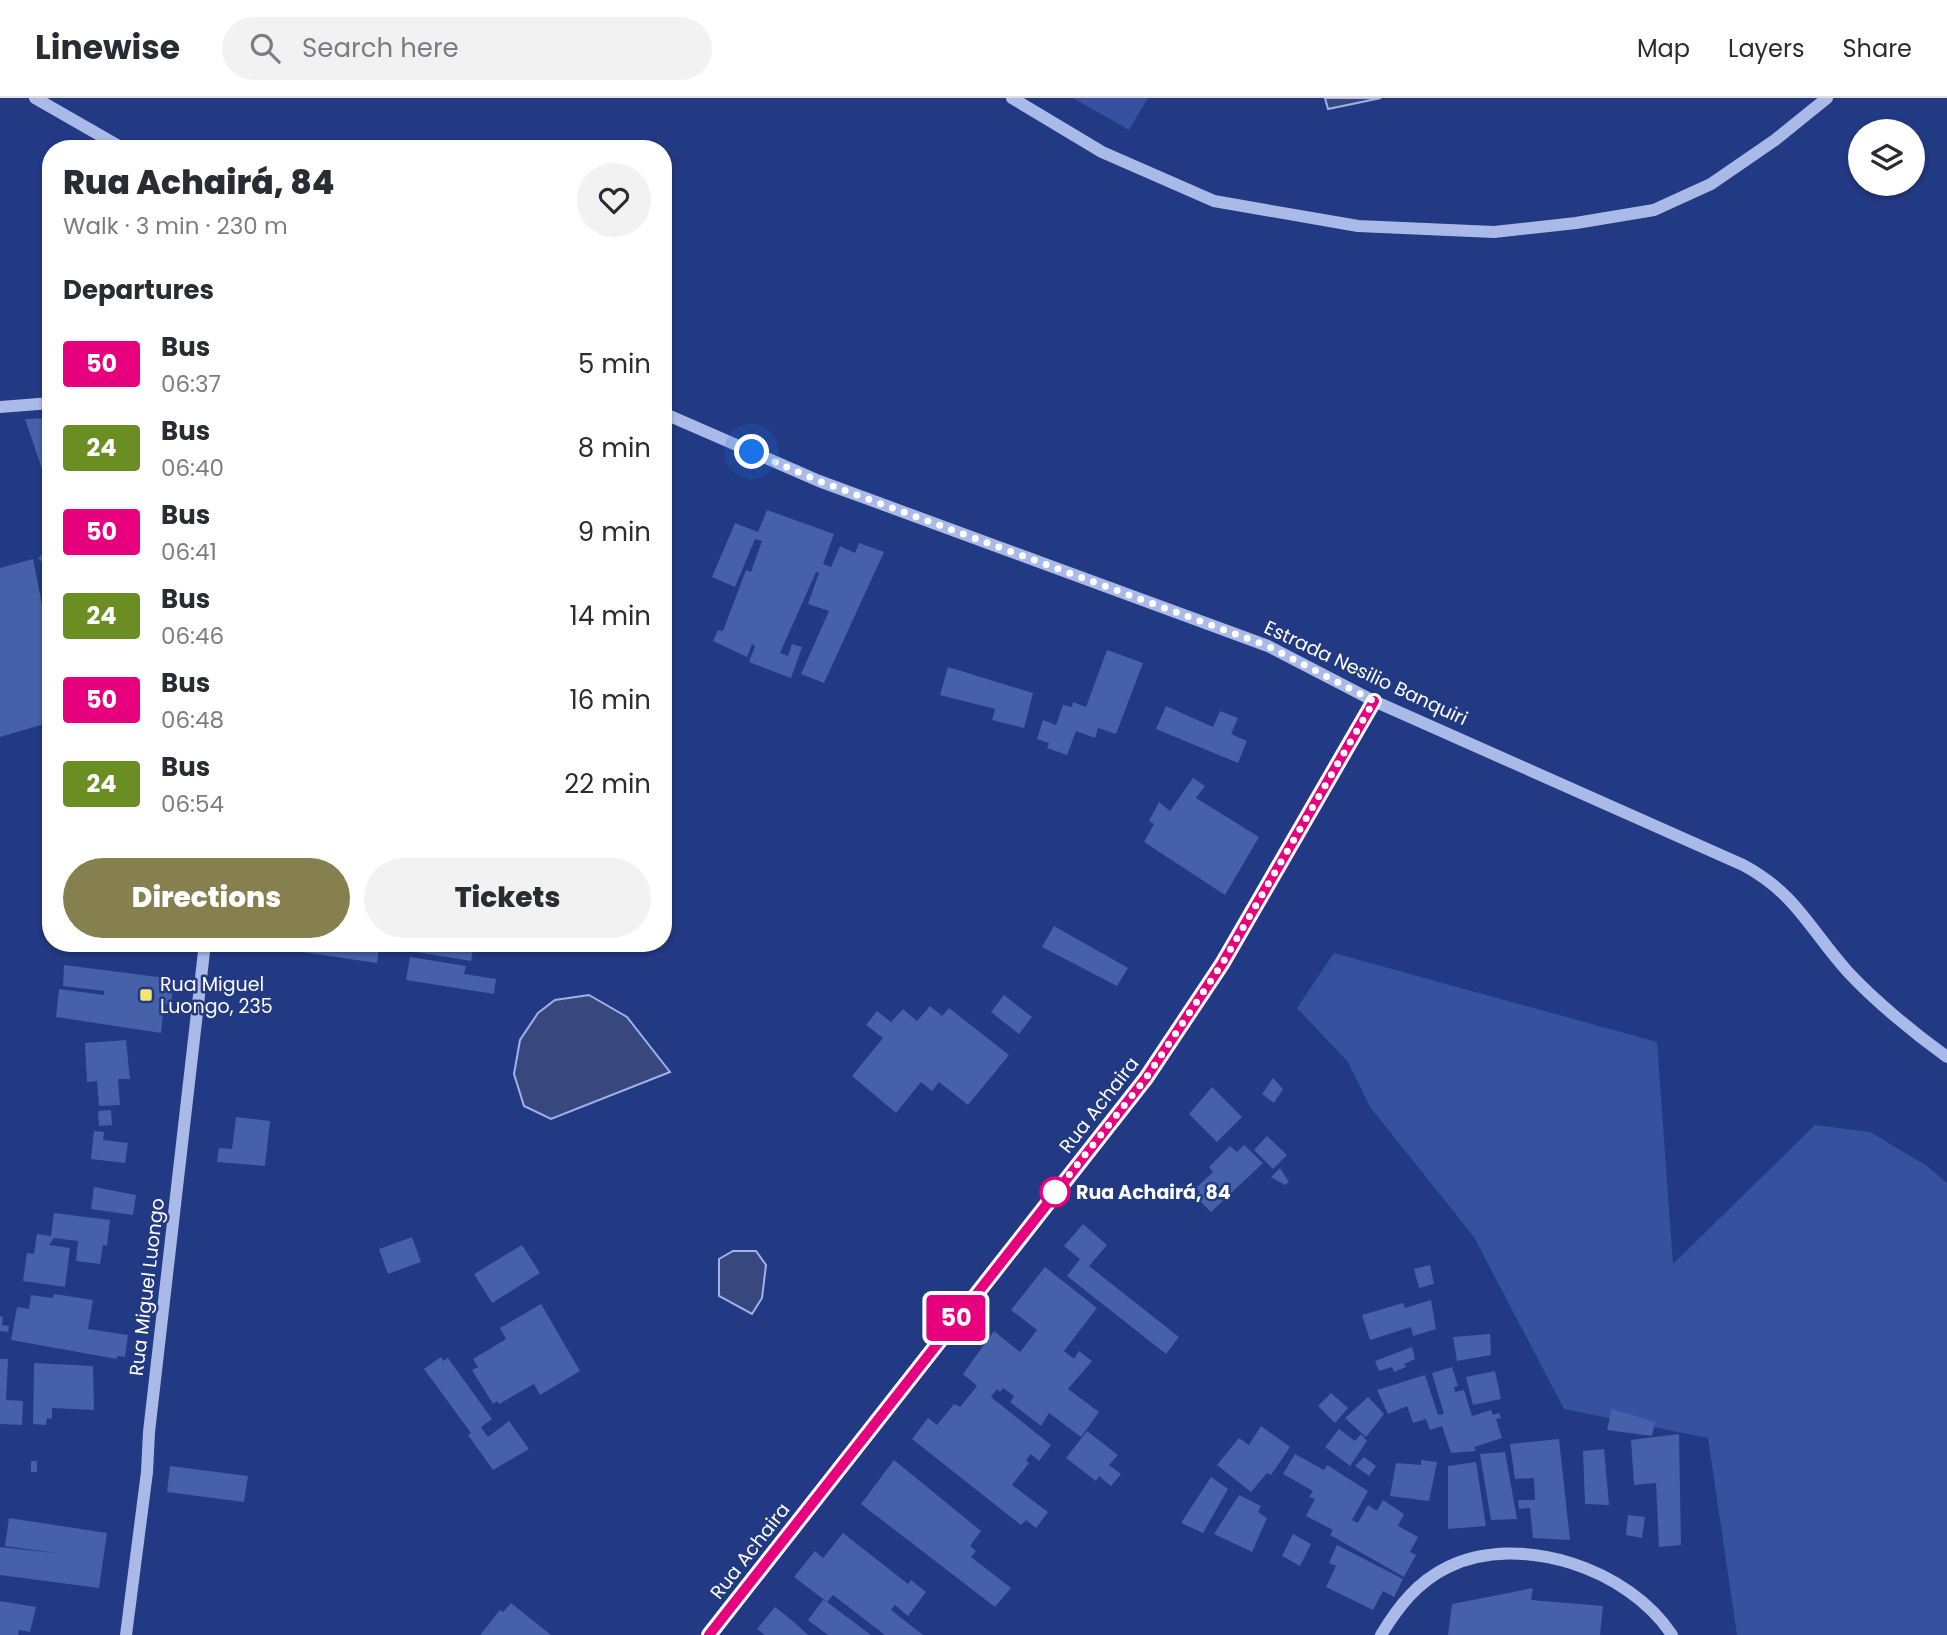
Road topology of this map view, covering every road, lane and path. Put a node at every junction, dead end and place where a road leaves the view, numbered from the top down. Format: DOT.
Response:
graph roads {
  1 [pos="34,98"];
  2 [pos="1012,98"];
  3 [pos="1827,98"];
  4 [pos="108,140"];
  5 [pos="42,404"];
  6 [pos="0,407"];
  7 [pos="672,417"];
  8 [pos="1374,701"];
  9 [pos="204,952"];
  10 [pos="1947,1057"];
  11 [pos="126,1635"];
  12 [pos="709,1635"];
  13 [pos="1381,1635"];
  14 [pos="1672,1635"];
  1 -- 4 [label="street"];
  2 -- 3 [label="street"];
  5 -- 6 [label="street"];
  7 -- 8 [label="street, Estrada Nesilio Banquiri"];
  8 -- 10 [label="street, Estrada Nesilio Banquiri"];
  8 -- 12 [label="street, Rua Achaira"];
  9 -- 11 [label="street, Rua Miguel Luongo"];
  13 -- 14 [label="street"];
}
